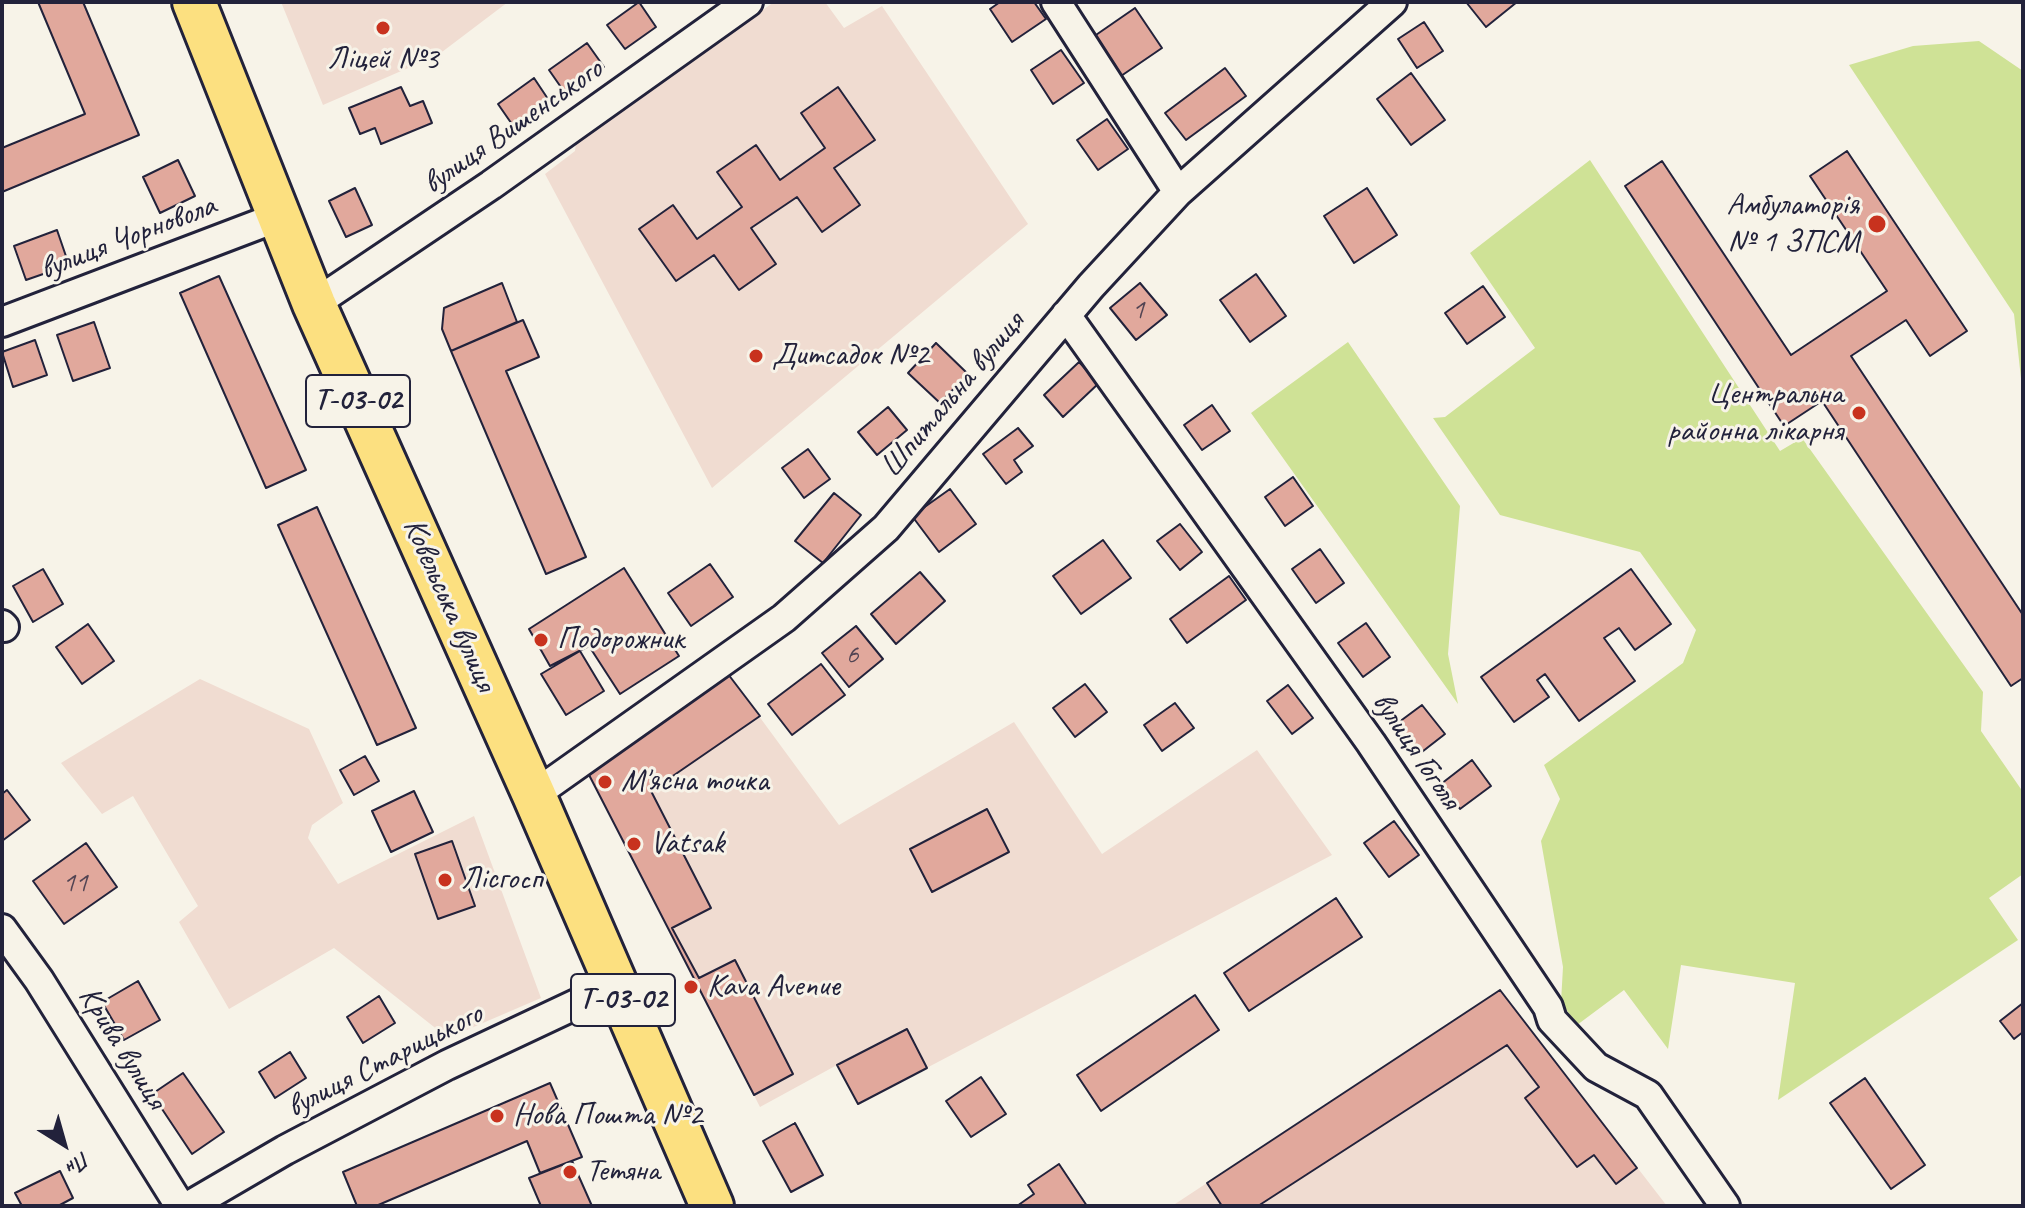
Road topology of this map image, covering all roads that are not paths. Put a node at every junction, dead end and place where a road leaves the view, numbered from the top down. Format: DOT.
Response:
graph roads {
  1 [pos="194,2"];
  2 [pos="748,2"];
  3 [pos="1056,2"];
  4 [pos="1375,8"];
  5 [pos="1178,192"];
  6 [pos="278,217"];
  7 [pos="314,304"];
  8 [pos="1066,315"];
  9 [pos="2,322"];
  10 [pos="534,795"];
  11 [pos="2,929"];
  12 [pos="617,985"];
  13 [pos="180,1206"];
  14 [pos="189,1206"];
  15 [pos="712,1206"];
  16 [pos="1725,1206"];
  1 -- 6 [label="main road, Ковельська вулиця / Т-03-02"];
  2 -- 7 [label="street, вулиця Вишенського"];
  3 -- 5 [label="street"];
  4 -- 5 [label="street, Шпитальна вулиця"];
  5 -- 8 [label="street, Шпитальна вулиця"];
  6 -- 7 [label="main road, Ковельська вулиця / Т-03-02"];
  6 -- 9 [label="street, вулиця Чорновола"];
  7 -- 10 [label="main road, Ковельська вулиця / Т-03-02"];
  8 -- 10 [label="street, Шпитальна вулиця"];
  8 -- 16 [label="street, вулиця Гоголя"];
  10 -- 12 [label="main road, Ковельська вулиця / Т-03-02"];
  11 -- 13 [label="street, Крива вулиця"];
  12 -- 14 [label="street, вулиця Старицького"];
  12 -- 15 [label="main road, Ковельська вулиця / Т-03-02"];
}
